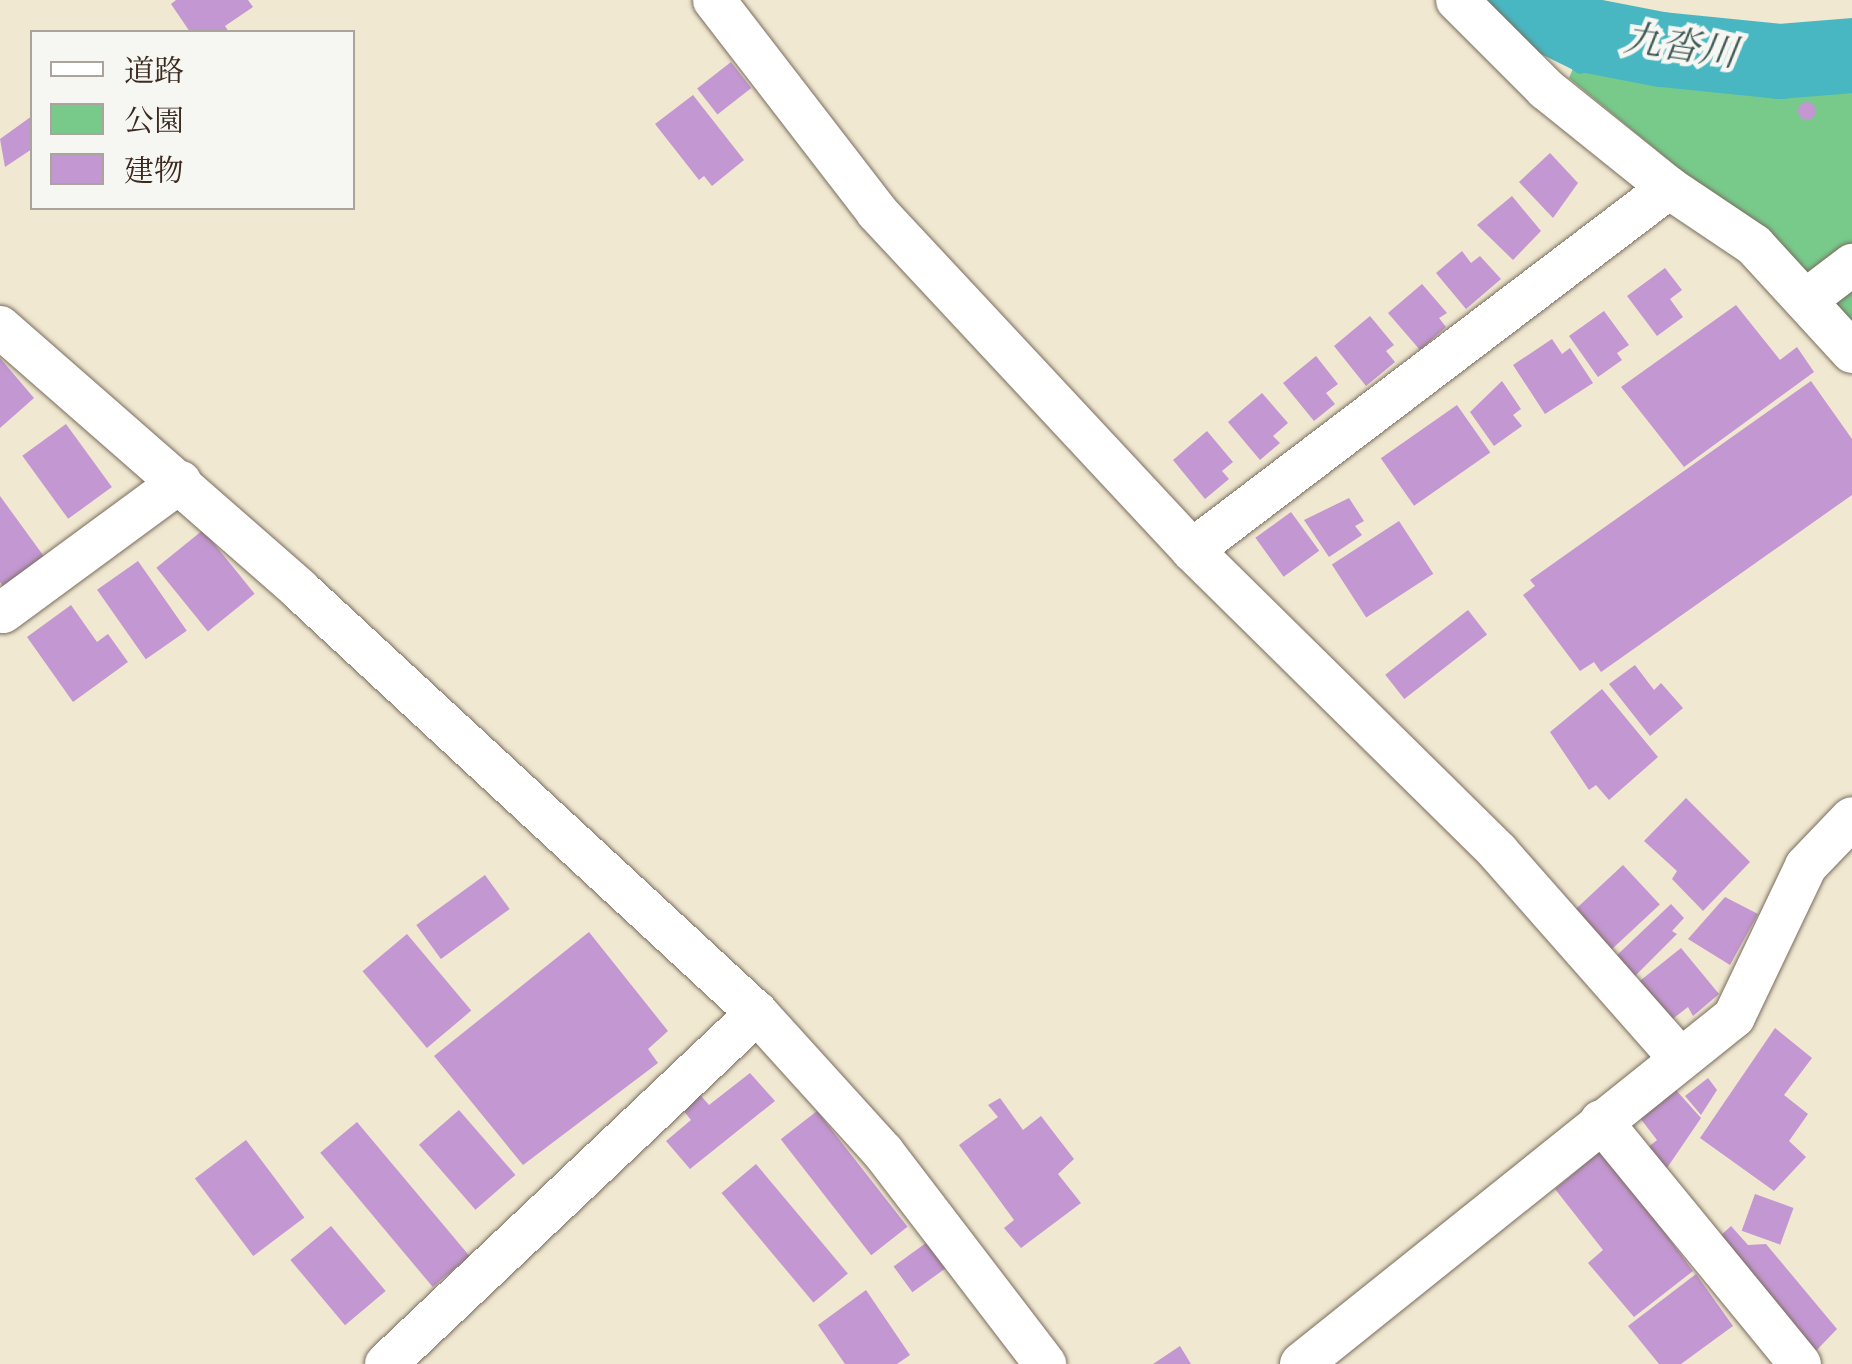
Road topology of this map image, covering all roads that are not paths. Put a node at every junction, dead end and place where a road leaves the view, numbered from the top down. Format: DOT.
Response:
graph roads {
  1 [pos="714,0"];
  2 [pos="1457,0"];
  3 [pos="1669,188"];
  4 [pos="1852,264"];
  5 [pos="1806,300"];
  6 [pos="0,327"];
  7 [pos="1852,352"];
  8 [pos="180,482"];
  9 [pos="1192,550"];
  10 [pos="3,612"];
  11 [pos="1852,818"];
  12 [pos="757,1014"];
  13 [pos="1678,1056"];
  14 [pos="1600,1121"];
  15 [pos="386,1364"];
  16 [pos="1045,1364"];
  17 [pos="1301,1364"];
  18 [pos="1800,1364"];
  1 -- 9 [label="street"];
  2 -- 3 [label="street"];
  3 -- 5 [label="street"];
  3 -- 9 [label="street"];
  4 -- 5 [label="street"];
  5 -- 7 [label="street"];
  6 -- 8 [label="street"];
  8 -- 10 [label="street"];
  8 -- 12 [label="street"];
  9 -- 13 [label="street"];
  11 -- 13 [label="street"];
  12 -- 15 [label="street"];
  12 -- 16 [label="street"];
  13 -- 14 [label="street"];
  14 -- 17 [label="street"];
  14 -- 18 [label="street"];
}
